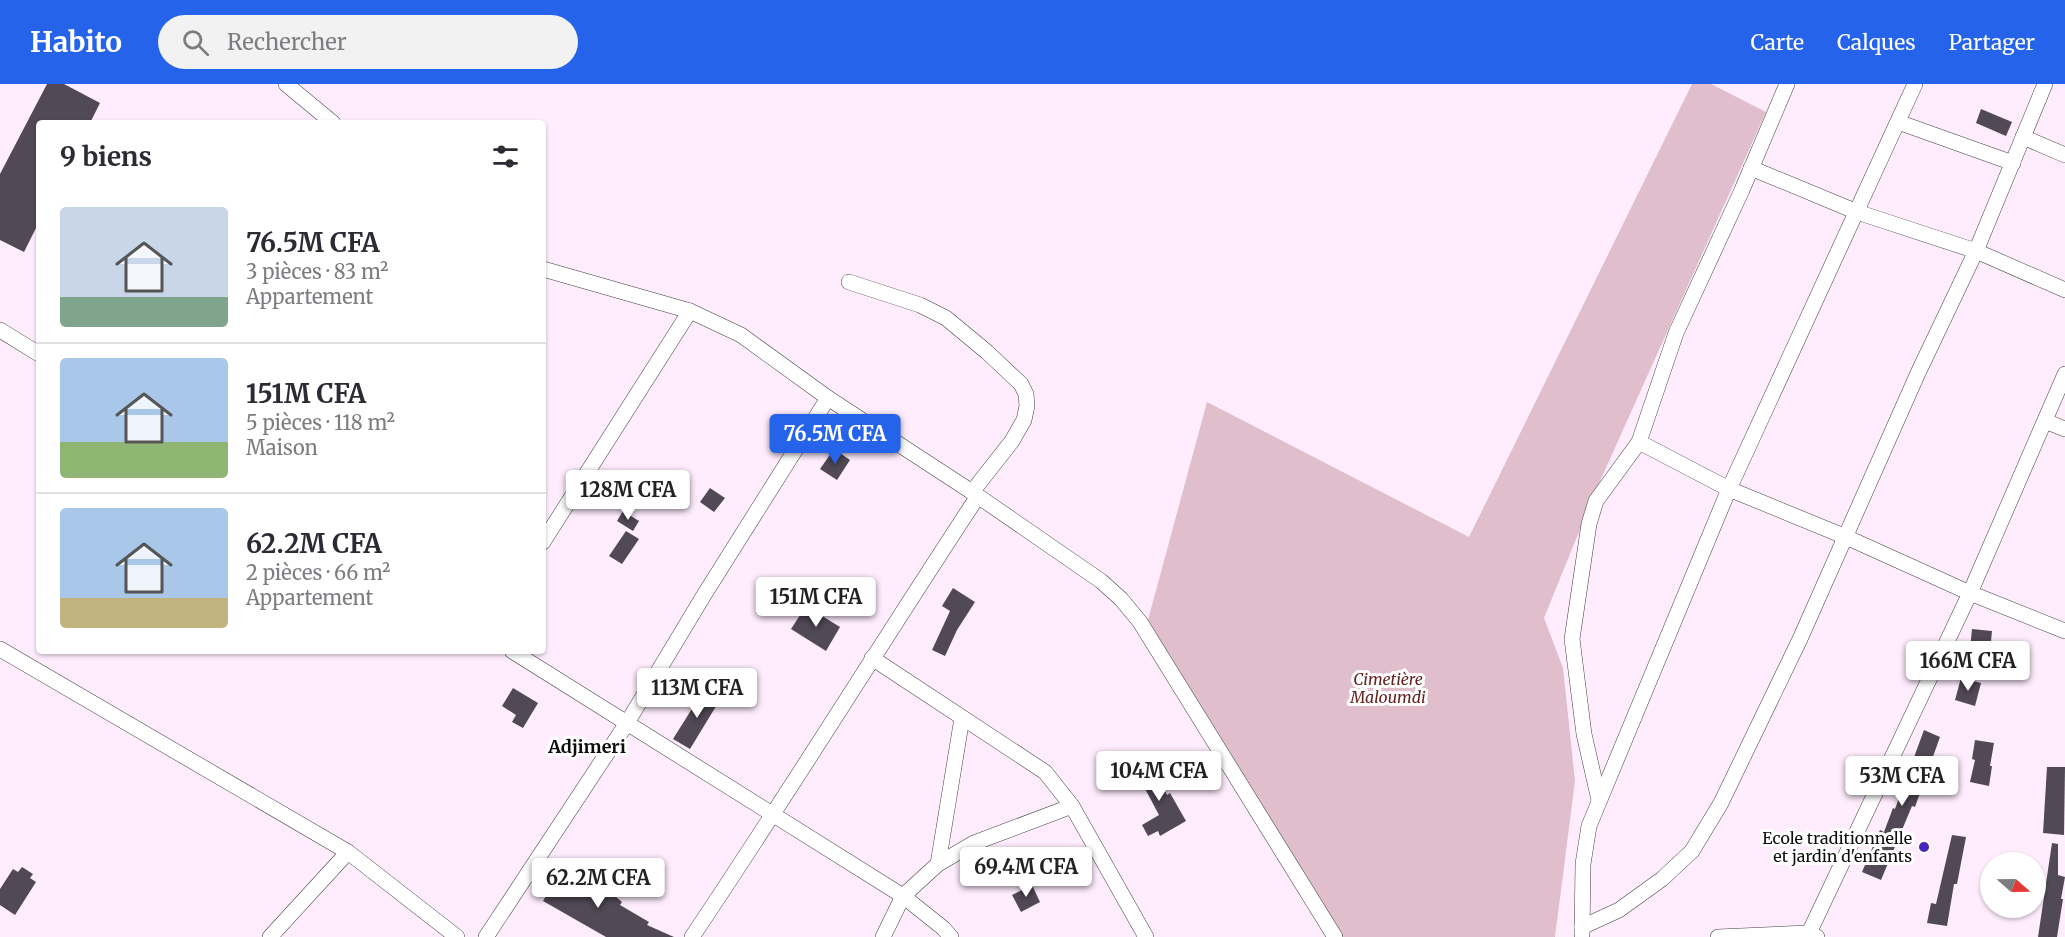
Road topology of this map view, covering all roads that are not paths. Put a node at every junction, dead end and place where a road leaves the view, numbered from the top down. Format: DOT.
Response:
graph roads {
  1 [pos="286,84"];
  2 [pos="1787,84"];
  3 [pos="1916,84"];
  4 [pos="2046,84"];
  5 [pos="329,120"];
  6 [pos="1898,122"];
  7 [pos="2024,137"];
  8 [pos="2065,154"];
  9 [pos="2013,163"];
  10 [pos="1751,168"];
  11 [pos="1857,212"];
  12 [pos="1976,251"];
  13 [pos="546,270"];
  14 [pos="849,282"];
  15 [pos="2065,290"];
  16 [pos="690,311"];
  17 [pos="0,330"];
  18 [pos="36,352"];
  19 [pos="2065,374"];
  20 [pos="828,398"];
  21 [pos="2045,421"];
  22 [pos="2065,429"];
  23 [pos="1639,442"];
  24 [pos="1729,489"];
  25 [pos="975,494"];
  26 [pos="546,537"];
  27 [pos="1846,537"];
  28 [pos="1970,593"];
  29 [pos="2065,631"];
  30 [pos="0,649"];
  31 [pos="517,654"];
  32 [pos="872,658"];
  33 [pos="962,717"];
  34 [pos="627,723"];
  35 [pos="1599,800"];
  36 [pos="1072,806"];
  37 [pos="774,815"];
  38 [pos="348,852"];
  39 [pos="938,864"];
  40 [pos="903,896"];
  41 [pos="1582,932"];
  42 [pos="1813,935"];
  43 [pos="270,937"];
  44 [pos="457,937"];
  45 [pos="486,937"];
  46 [pos="692,937"];
  47 [pos="883,937"];
  48 [pos="951,937"];
  49 [pos="1146,937"];
  50 [pos="1335,937"];
  51 [pos="1718,937"];
  1 -- 5 [label="street"];
  2 -- 10 [label="street"];
  3 -- 6 [label="street"];
  4 -- 7 [label="street"];
  6 -- 9 [label="street"];
  6 -- 11 [label="street"];
  7 -- 8 [label="street"];
  7 -- 9 [label="street"];
  9 -- 12 [label="street"];
  10 -- 11 [label="street"];
  10 -- 23 [label="street"];
  11 -- 12 [label="street"];
  11 -- 24 [label="street"];
  12 -- 15 [label="street"];
  12 -- 27 [label="street"];
  13 -- 16 [label="street"];
  14 -- 25 [label="street"];
  16 -- 20 [label="street"];
  16 -- 26 [label="street"];
  17 -- 18 [label="street"];
  19 -- 21 [label="street"];
  20 -- 25 [label="street"];
  20 -- 34 [label="street"];
  21 -- 22 [label="street"];
  21 -- 28 [label="street"];
  23 -- 24 [label="street"];
  23 -- 35 [label="street"];
  24 -- 27 [label="street"];
  24 -- 35 [label="street"];
  25 -- 32 [label="street"];
  25 -- 50 [label="street"];
  27 -- 28 [label="street"];
  27 -- 41 [label="street"];
  28 -- 29 [label="street"];
  28 -- 42 [label="street"];
  30 -- 38 [label="street"];
  31 -- 34 [label="street"];
  32 -- 33 [label="street"];
  32 -- 37 [label="street"];
  33 -- 36 [label="street"];
  33 -- 39 [label="street"];
  34 -- 37 [label="street"];
  34 -- 45 [label="street"];
  35 -- 41 [label="street"];
  36 -- 39 [label="street"];
  36 -- 49 [label="street"];
  37 -- 40 [label="street"];
  37 -- 46 [label="street"];
  38 -- 43 [label="street"];
  38 -- 44 [label="street"];
  39 -- 40 [label="street"];
  40 -- 47 [label="street"];
  40 -- 48 [label="street"];
  42 -- 51 [label="street"];
}
